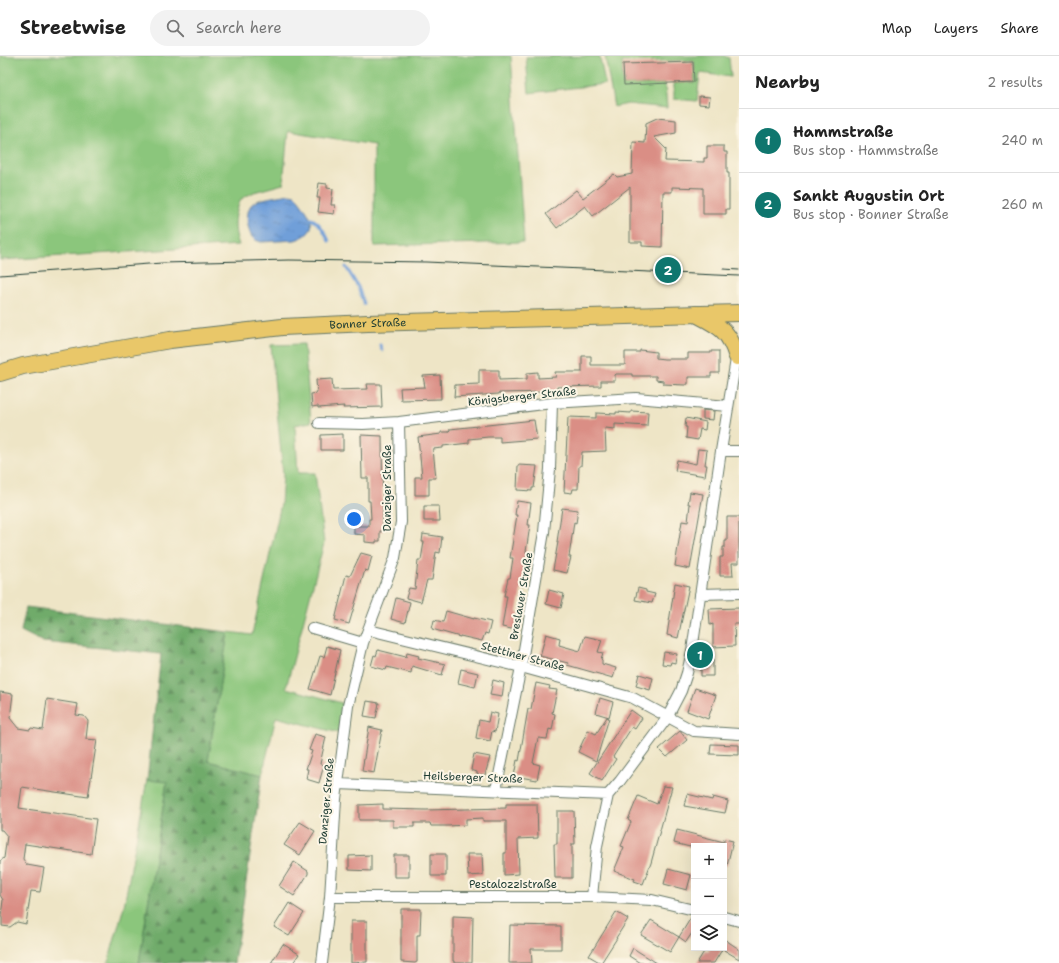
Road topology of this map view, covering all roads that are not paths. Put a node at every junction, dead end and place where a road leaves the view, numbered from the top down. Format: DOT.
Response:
graph roads {
  1 [pos="739,313"];
  2 [pos="695,314"];
  3 [pos="739,341"];
  4 [pos="737,357"];
  5 [pos="0,373"];
  6 [pos="552,404"];
  7 [pos="728,406"];
  8 [pos="399,422"];
  9 [pos="319,423"];
  10 [pos="739,451"];
  11 [pos="721,452"];
  12 [pos="739,593"];
  13 [pos="700,594"];
  14 [pos="312,628"];
  15 [pos="369,630"];
  16 [pos="363,643"];
  17 [pos="521,667"];
  18 [pos="667,718"];
  19 [pos="739,734"];
  20 [pos="338,784"];
  21 [pos="496,790"];
  22 [pos="608,795"];
  23 [pos="330,897"];
  24 [pos="592,897"];
  25 [pos="691,909"];
  26 [pos="727,918"];
  27 [pos="739,921"];
  28 [pos="322,963"];
  1 -- 2 [label="main road, Bonner Straße"];
  2 -- 4 [label="main road"];
  2 -- 5 [label="main road, Bonner Straße"];
  3 -- 4 [label="street"];
  4 -- 7 [label="street"];
  6 -- 7 [label="street, Königsberger Straße"];
  6 -- 8 [label="street, Königsberger Straße"];
  6 -- 17 [label="street, Breslauer Straße"];
  7 -- 11 [label="street"];
  8 -- 9 [label="street, Königsberger Straße"];
  8 -- 15 [label="street, Danziger Straße"];
  10 -- 11 [label="street"];
  11 -- 13 [label="street"];
  12 -- 13 [label="street"];
  13 -- 18 [label="street"];
  14 -- 16 [label="street"];
  15 -- 16 [label="street, Danziger Straße"];
  15 -- 17 [label="street, Stettiner Straße"];
  16 -- 20 [label="street, Danziger Straße"];
  17 -- 18 [label="street, Stettiner Straße"];
  17 -- 21 [label="street, Breslauer Straße"];
  18 -- 19 [label="street, Stettiner Straße"];
  18 -- 22 [label="street"];
  20 -- 21 [label="street, Heilsberger Straße"];
  20 -- 23 [label="street, Danziger Straße"];
  21 -- 22 [label="street, Heilsberger Straße"];
  22 -- 24 [label="street"];
  23 -- 24 [label="street, Pestalozzistraße"];
  23 -- 28 [label="street, Danziger Straße"];
  24 -- 25 [label="street, Pestalozzistraße"];
  26 -- 27 [label="street"];
}
